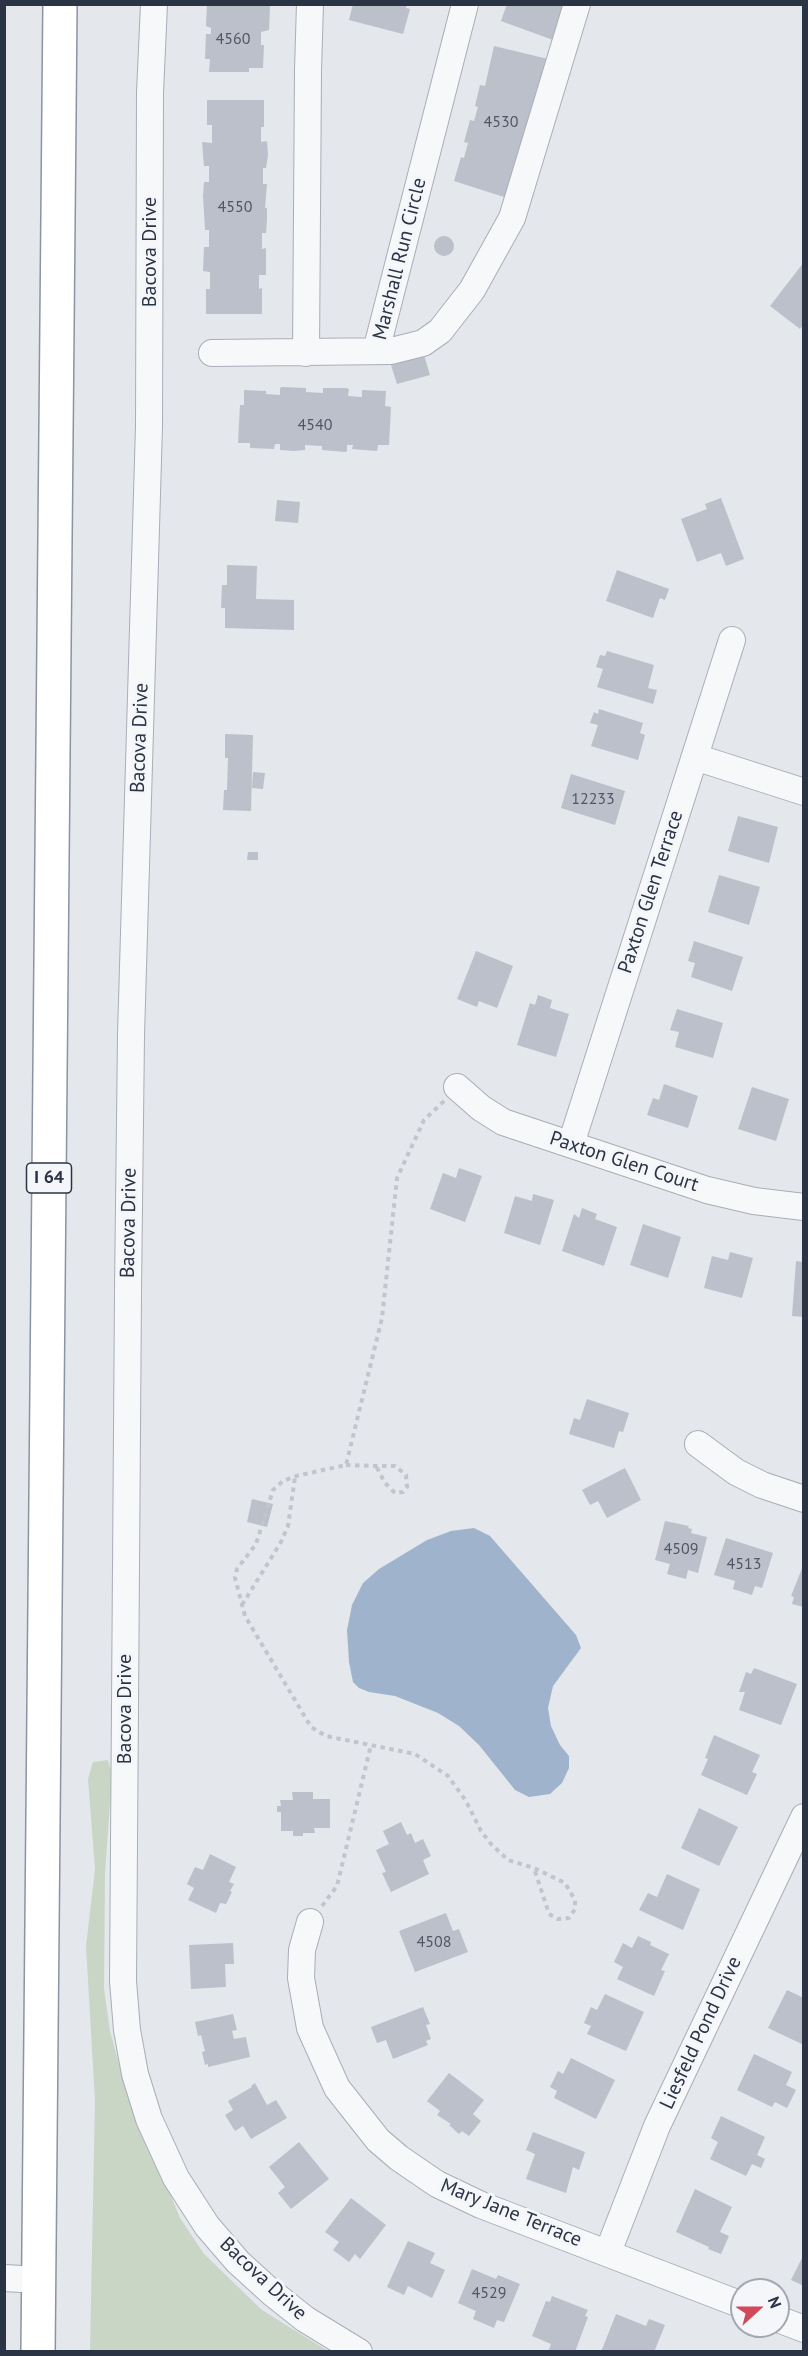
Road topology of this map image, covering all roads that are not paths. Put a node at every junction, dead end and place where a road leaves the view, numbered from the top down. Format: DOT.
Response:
graph roads {
  1 [pos="60,4"];
  2 [pos="154,4"];
  3 [pos="310,4"];
  4 [pos="465,4"];
  5 [pos="578,4"];
  6 [pos="376,351"];
  7 [pos="212,352"];
  8 [pos="306,353"];
  9 [pos="732,640"];
  10 [pos="695,757"];
  11 [pos="804,792"];
  12 [pos="457,1087"];
  13 [pos="571,1144"];
  14 [pos="804,1207"];
  15 [pos="698,1444"];
  16 [pos="804,1498"];
  17 [pos="804,1817"];
  18 [pos="310,1922"];
  19 [pos="608,2252"];
  20 [pos="4,2278"];
  21 [pos="39,2280"];
  22 [pos="730,2300"];
  23 [pos="38,2352"];
  24 [pos="359,2352"];
  1 -- 21 [label="highway, I 64"];
  2 -- 24 [label="street, Bacova Drive"];
  3 -- 8 [label="street"];
  4 -- 6 [label="street, Marshall Run Circle"];
  5 -- 6 [label="street"];
  6 -- 8 [label="street, Marshall Run Circle"];
  7 -- 8 [label="street, Marshall Run Circle"];
  9 -- 10 [label="street, Paxton Glen Terrace"];
  10 -- 11 [label="street"];
  10 -- 13 [label="street, Paxton Glen Terrace"];
  12 -- 13 [label="street, Paxton Glen Court"];
  13 -- 14 [label="street, Paxton Glen Court"];
  15 -- 16 [label="street"];
  17 -- 19 [label="street, Liesfeld Pond Drive"];
  18 -- 19 [label="street, Mary Jane Terrace"];
  19 -- 22 [label="street, Mary Jane Terrace"];
  20 -- 21 [label="street"];
  21 -- 23 [label="highway, I 64"];
}
